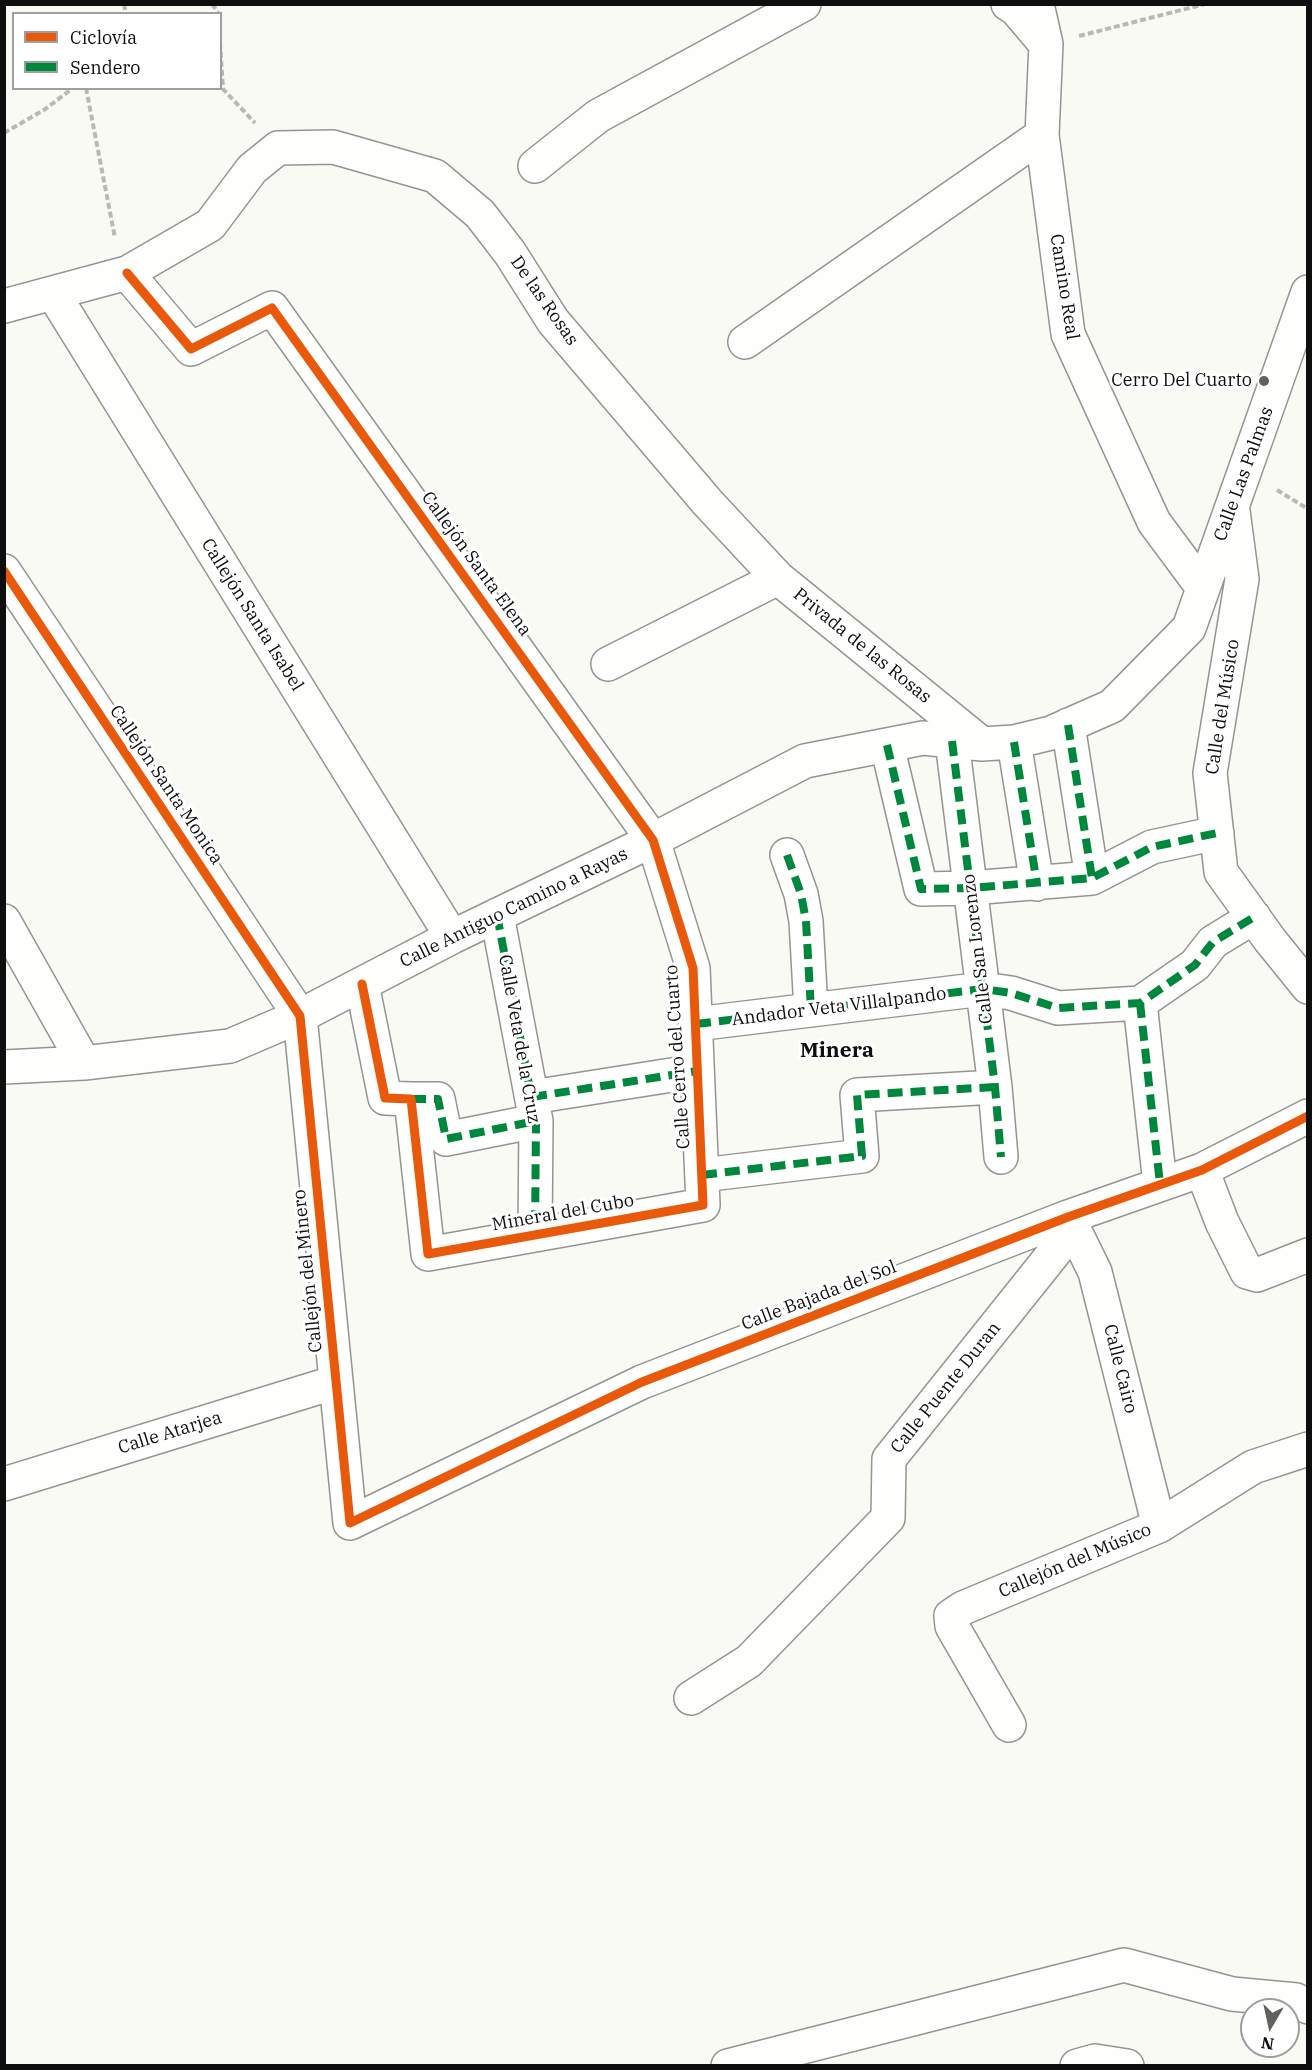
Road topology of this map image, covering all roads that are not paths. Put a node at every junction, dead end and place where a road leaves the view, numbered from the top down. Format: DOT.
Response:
graph roads {
  1 [pos="804,4"];
  2 [pos="1008,4"];
  3 [pos="1037,4"];
  4 [pos="1046,44"];
  5 [pos="1042,135"];
  6 [pos="535,166"];
  7 [pos="127,273"];
  8 [pos="53,292"];
  9 [pos="1308,292"];
  10 [pos="4,306"];
  11 [pos="745,342"];
  12 [pos="1308,363"];
  13 [pos="1278,376"];
  14 [pos="1233,506"];
  15 [pos="4,571"];
  16 [pos="778,578"];
  17 [pos="1203,588"];
  18 [pos="608,664"];
  19 [pos="1068,725"];
  20 [pos="1014,742"];
  21 [pos="967,743"];
  22 [pos="887,745"];
  23 [pos="1217,833"];
  24 [pos="653,840"];
  25 [pos="787,855"];
  26 [pos="1092,878"];
  27 [pos="1037,884"];
  28 [pos="971,888"];
  29 [pos="497,915"];
  30 [pos="1254,917"];
  31 [pos="4,921"];
  32 [pos="452,937"];
  33 [pos="362,984"];
  34 [pos="1308,987"];
  35 [pos="983,989"];
  36 [pos="1140,1004"];
  37 [pos="811,1010"];
  38 [pos="300,1016"];
  39 [pos="696,1024"];
  40 [pos="84,1063"];
  41 [pos="4,1066"];
  42 [pos="698,1071"];
  43 [pos="995,1086"];
  44 [pos="411,1099"];
  45 [pos="534,1109"];
  46 [pos="1306,1118"];
  47 [pos="1001,1157"];
  48 [pos="1202,1170"];
  49 [pos="1160,1184"];
  50 [pos="703,1190"];
  51 [pos="1071,1223"];
  52 [pos="535,1235"];
  53 [pos="1308,1255"];
  54 [pos="336,1382"];
  55 [pos="1308,1449"];
  56 [pos="4,1484"];
  57 [pos="350,1523"];
  58 [pos="1159,1526"];
  59 [pos="691,1698"];
  60 [pos="1009,1725"];
  61 [pos="1308,2007"];
  62 [pos="728,2066"];
  63 [pos="1077,2066"];
  64 [pos="1127,2066"];
  1 -- 6 [label="street"];
  2 -- 4 [label="street"];
  3 -- 4 [label="street, Camino Real"];
  4 -- 5 [label="street, Camino Real"];
  5 -- 11 [label="street"];
  5 -- 17 [label="street, Camino Real"];
  7 -- 8 [label="street"];
  7 -- 16 [label="street, De las Rosas"];
  7 -- 24 [label="street, Callejón Santa Elena"];
  8 -- 10 [label="street"];
  8 -- 32 [label="street, Callejón Santa Isabel"];
  9 -- 13 [label="street, Calle Las Palmas"];
  12 -- 13 [label="street"];
  13 -- 14 [label="street, Calle Las Palmas"];
  14 -- 17 [label="street, Calle Las Palmas"];
  14 -- 23 [label="street, Calle del Músico"];
  15 -- 38 [label="street, Callejón Santa Monica"];
  16 -- 18 [label="street, Privada de las Rosas"];
  16 -- 21 [label="street, Privada de las Rosas"];
  17 -- 19 [label="street, Calle Antiguo Camino a Rayas"];
  19 -- 20 [label="street, Calle Antiguo Camino a Rayas"];
  19 -- 26 [label="street"];
  20 -- 21 [label="street, Calle Antiguo Camino a Rayas"];
  20 -- 27 [label="street"];
  21 -- 22 [label="street, Calle Antiguo Camino a Rayas"];
  21 -- 28 [label="street, Calle San Lorenzo"];
  22 -- 24 [label="street, Calle Antiguo Camino a Rayas"];
  22 -- 28 [label="street"];
  23 -- 26 [label="street"];
  23 -- 30 [label="street, Calle del Músico"];
  24 -- 29 [label="street, Calle Antiguo Camino a Rayas"];
  24 -- 39 [label="street, Calle Cerro del Cuarto"];
  25 -- 37 [label="street"];
  26 -- 27 [label="street"];
  27 -- 28 [label="street"];
  28 -- 35 [label="street, Calle San Lorenzo"];
  29 -- 32 [label="street, Calle Antiguo Camino a Rayas"];
  29 -- 45 [label="street, Calle Veta de la Cruz"];
  30 -- 34 [label="street, Calle del Músico"];
  30 -- 36 [label="street"];
  31 -- 40 [label="street"];
  32 -- 33 [label="street, Calle Antiguo Camino a Rayas"];
  33 -- 38 [label="street, Calle Antiguo Camino a Rayas"];
  33 -- 44 [label="street"];
  35 -- 36 [label="street, Andador Veta Villalpando"];
  35 -- 37 [label="street, Andador Veta Villalpando"];
  35 -- 43 [label="street, Calle San Lorenzo"];
  36 -- 49 [label="street"];
  37 -- 39 [label="street, Andador Veta Villalpando"];
  38 -- 40 [label="street, Calle Antiguo Camino a Rayas"];
  38 -- 54 [label="street, Callejón del Minero"];
  39 -- 42 [label="street, Calle Cerro del Cuarto"];
  40 -- 41 [label="street, Calle Antiguo Camino a Rayas"];
  42 -- 45 [label="street"];
  42 -- 50 [label="street, Calle Cerro del Cuarto"];
  43 -- 47 [label="street, Calle San Lorenzo"];
  43 -- 50 [label="street, Mineral del Cubo"];
  44 -- 45 [label="street"];
  44 -- 52 [label="street, Mineral del Cubo"];
  45 -- 52 [label="street, Calle Veta de la Cruz"];
  46 -- 48 [label="street, Calle Bajada del Sol"];
  48 -- 49 [label="street, Calle Bajada del Sol"];
  48 -- 53 [label="street"];
  49 -- 51 [label="street, Calle Bajada del Sol"];
  50 -- 52 [label="street, Mineral del Cubo"];
  51 -- 57 [label="street, Calle Bajada del Sol"];
  51 -- 58 [label="street, Calle Cairo"];
  51 -- 59 [label="street, Calle Puente Duran"];
  54 -- 56 [label="street, Calle Atarjea"];
  54 -- 57 [label="street, Callejón del Minero"];
  55 -- 58 [label="street, Callejón del Músico"];
  58 -- 60 [label="street, Callejón del Músico"];
  61 -- 62 [label="street"];
  63 -- 64 [label="street"];
}
